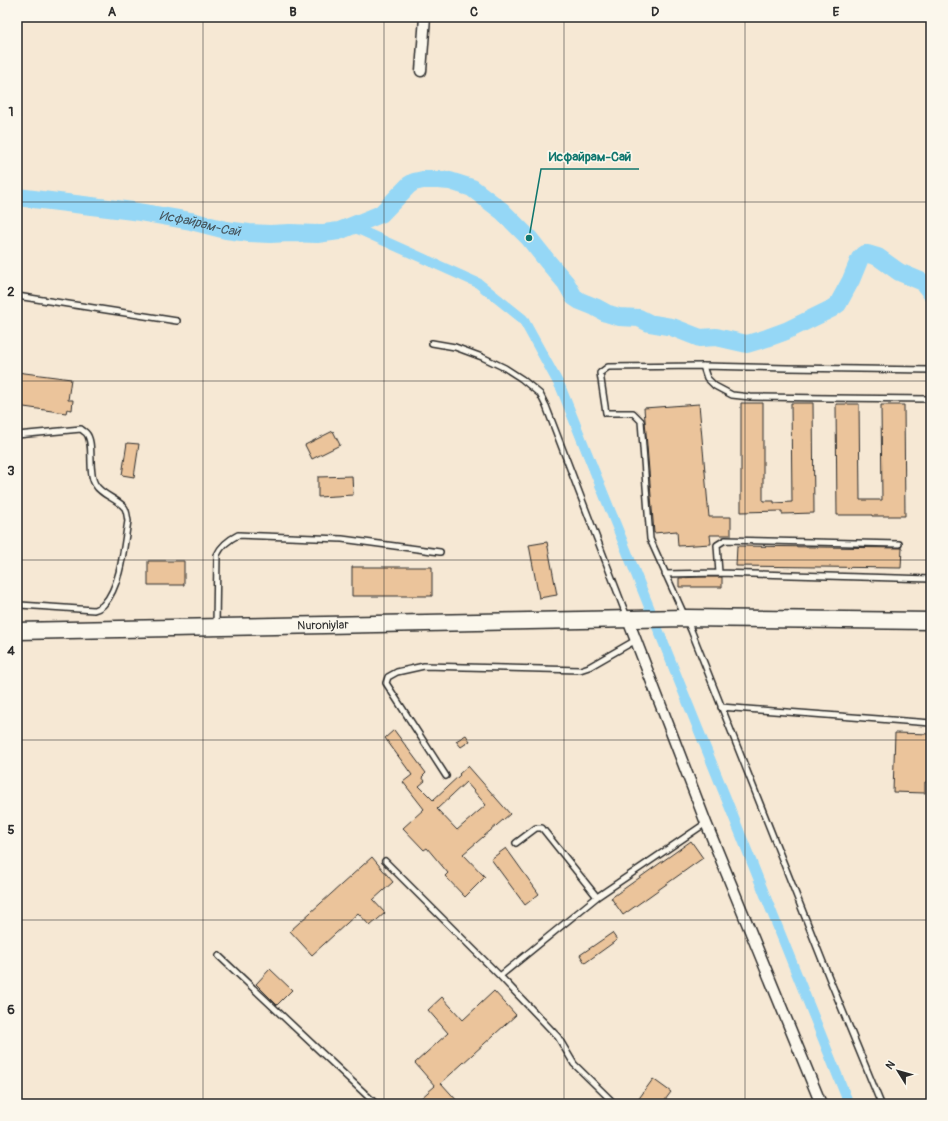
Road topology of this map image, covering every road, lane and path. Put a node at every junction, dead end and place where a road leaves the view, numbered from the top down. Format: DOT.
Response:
graph roads {
  1 [pos="425,17"];
  2 [pos="421,71"];
  3 [pos="17,296"];
  4 [pos="177,321"];
  5 [pos="432,343"];
  6 [pos="704,366"];
  7 [pos="931,370"];
  8 [pos="931,399"];
  9 [pos="17,436"];
  10 [pos="899,544"];
  11 [pos="440,552"];
  12 [pos="719,573"];
  13 [pos="666,574"];
  14 [pos="931,579"];
  15 [pos="17,604"];
  16 [pos="685,618"];
  17 [pos="628,620"];
  18 [pos="931,620"];
  19 [pos="216,627"];
  20 [pos="17,631"];
  21 [pos="636,640"];
  22 [pos="721,707"];
  23 [pos="931,723"];
  24 [pos="446,776"];
  25 [pos="706,823"];
  26 [pos="516,843"];
  27 [pos="385,861"];
  28 [pos="597,897"];
  29 [pos="219,956"];
  30 [pos="500,976"];
  31 [pos="376,1104"];
  32 [pos="615,1104"];
  33 [pos="821,1104"];
  34 [pos="881,1104"];
  1 -- 2 [label="street"];
  3 -- 4 [label="lane"];
  5 -- 17 [label="lane"];
  6 -- 7 [label="lane"];
  6 -- 8 [label="lane"];
  6 -- 13 [label="lane"];
  9 -- 15 [label="lane"];
  10 -- 12 [label="lane"];
  11 -- 19 [label="lane"];
  12 -- 13 [label="lane"];
  12 -- 14 [label="lane"];
  13 -- 16 [label="lane"];
  16 -- 17 [label="main road, Nuroniylar"];
  16 -- 18 [label="main road, Nuroniylar"];
  16 -- 22 [label="lane"];
  17 -- 19 [label="main road, Nuroniylar"];
  17 -- 21 [label="street"];
  19 -- 20 [label="main road, Nuroniylar"];
  21 -- 24 [label="lane"];
  21 -- 25 [label="street"];
  22 -- 23 [label="lane"];
  22 -- 34 [label="lane"];
  25 -- 28 [label="lane"];
  25 -- 33 [label="street"];
  26 -- 28 [label="lane"];
  27 -- 30 [label="lane"];
  28 -- 30 [label="lane"];
  29 -- 31 [label="lane"];
  30 -- 32 [label="lane"];
}
